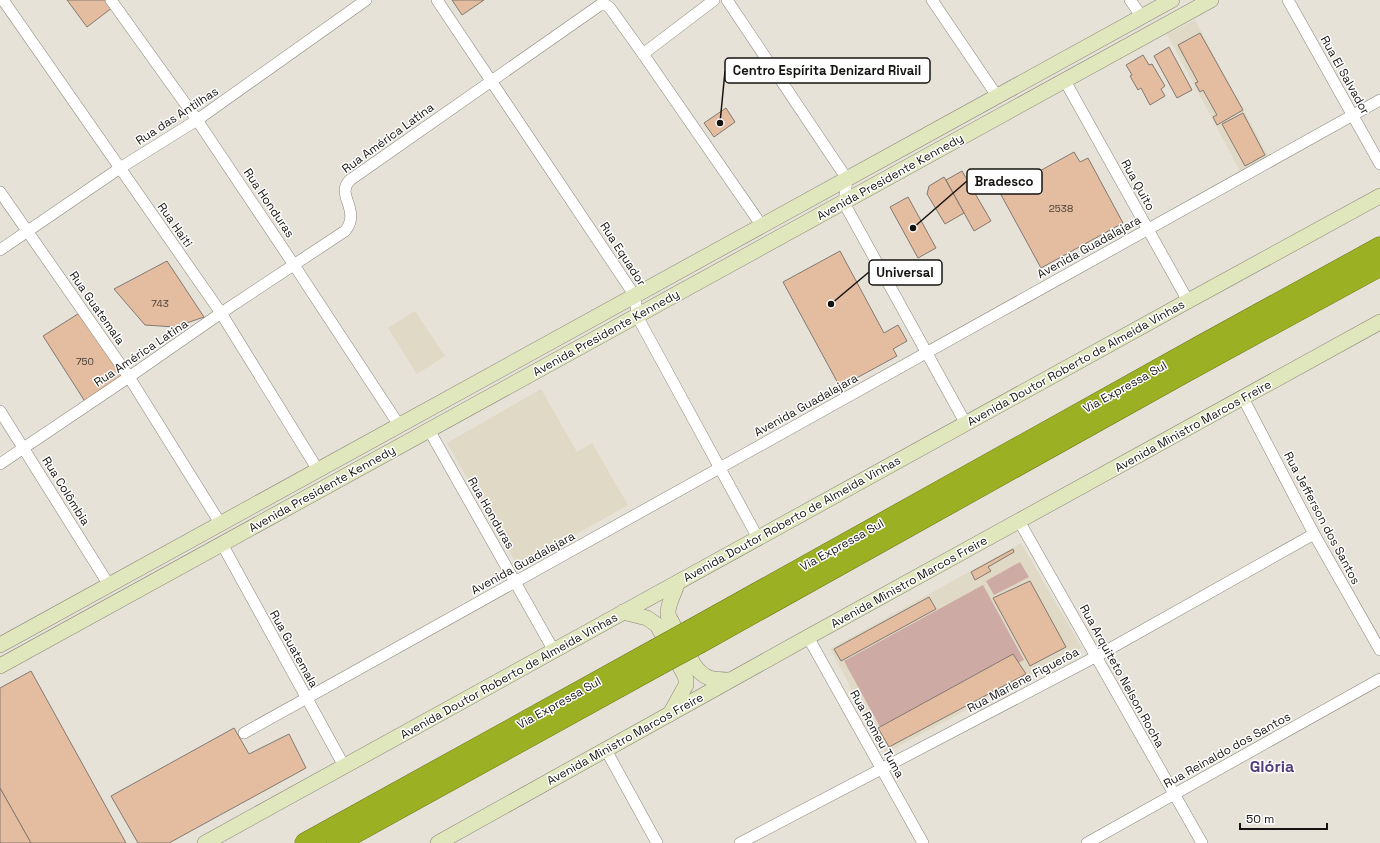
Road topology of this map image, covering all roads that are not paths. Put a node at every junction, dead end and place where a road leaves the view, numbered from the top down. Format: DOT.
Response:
graph roads {
  1 [pos="111,0"];
  2 [pos="366,0"];
  3 [pos="437,0"];
  4 [pos="714,0"];
  5 [pos="727,0"];
  6 [pos="932,0"];
  7 [pos="1130,0"];
  8 [pos="1172,0"];
  9 [pos="1211,0"];
  10 [pos="1288,0"];
  11 [pos="4,2"];
  12 [pos="1142,17"];
  13 [pos="642,54"];
  14 [pos="492,81"];
  15 [pos="1065,81"];
  16 [pos="997,96"];
  17 [pos="1380,100"];
  18 [pos="1353,115"];
  19 [pos="197,120"];
  20 [pos="1380,164"];
  21 [pos="120,168"];
  22 [pos="847,179"];
  23 [pos="0,192"];
  24 [pos="1380,196"];
  25 [pos="844,203"];
  26 [pos="762,226"];
  27 [pos="1148,229"];
  28 [pos="28,232"];
  29 [pos="1380,247"];
  30 [pos="0,250"];
  31 [pos="294,265"];
  32 [pos="1380,266"];
  33 [pos="635,296"];
  34 [pos="1188,301"];
  35 [pos="221,313"];
  36 [pos="636,316"];
  37 [pos="1380,322"];
  38 [pos="927,352"];
  39 [pos="1202,354"];
  40 [pos="129,377"];
  41 [pos="1243,398"];
  42 [pos="0,411"];
  43 [pos="966,424"];
  44 [pos="399,425"];
  45 [pos="429,430"];
  46 [pos="24,447"];
  47 [pos="0,464"];
  48 [pos="720,468"];
  49 [pos="318,470"];
  50 [pos="1019,521"];
  51 [pos="220,523"];
  52 [pos="1314,534"];
  53 [pos="758,538"];
  54 [pos="222,544"];
  55 [pos="515,582"];
  56 [pos="677,583"];
  57 [pos="109,585"];
  58 [pos="623,612"];
  59 [pos="808,637"];
  60 [pos="0,645"];
  61 [pos="1380,650"];
  62 [pos="554,651"];
  63 [pos="1097,656"];
  64 [pos="658,657"];
  65 [pos="0,666"];
  66 [pos="1380,679"];
  67 [pos="731,680"];
  68 [pos="307,698"];
  69 [pos="670,714"];
  70 [pos="244,733"];
  71 [pos="606,750"];
  72 [pos="344,766"];
  73 [pos="882,768"];
  74 [pos="1174,795"];
  75 [pos="205,843"];
  76 [pos="305,843"];
  77 [pos="337,843"];
  78 [pos="438,843"];
  79 [pos="657,843"];
  80 [pos="740,843"];
  81 [pos="923,843"];
  82 [pos="1087,843"];
  83 [pos="1202,843"];
  1 -- 19 [label="street, Rua Honduras"];
  2 -- 19 [label="street, Rua das Antilhas"];
  3 -- 14 [label="street, Rua Equador"];
  4 -- 13 [label="street"];
  5 -- 22 [label="street"];
  6 -- 16 [label="street"];
  7 -- 12 [label="street"];
  8 -- 12 [label="main road, Avenida Presidente Kennedy"];
  9 -- 15 [label="main road, Avenida Presidente Kennedy"];
  10 -- 18 [label="street, Rua El Salvador"];
  11 -- 21 [label="street, Rua Haiti"];
  12 -- 16 [label="main road, Avenida Presidente Kennedy"];
  13 -- 14 [label="street, Rua América Latina"];
  13 -- 26 [label="street"];
  14 -- 31 [label="street, Rua América Latina"];
  14 -- 33 [label="street, Rua Equador"];
  15 -- 25 [label="main road, Avenida Presidente Kennedy"];
  15 -- 27 [label="street, Rua Quito"];
  16 -- 22 [label="main road, Avenida Presidente Kennedy"];
  17 -- 18 [label="street, Avenida Guadalajara"];
  18 -- 20 [label="street, Rua El Salvador"];
  18 -- 27 [label="street, Avenida Guadalajara"];
  19 -- 21 [label="street, Rua das Antilhas"];
  19 -- 31 [label="street, Rua Honduras"];
  21 -- 28 [label="street, Rua das Antilhas"];
  21 -- 35 [label="street, Rua Haiti"];
  22 -- 25 [label="street"];
  22 -- 26 [label="main road, Avenida Presidente Kennedy"];
  23 -- 28 [label="street, Rua Guatemala"];
  24 -- 34 [label="main road, Avenida Doutor Roberto de Almeida Vinhas"];
  25 -- 36 [label="main road, Avenida Presidente Kennedy"];
  25 -- 38 [label="street"];
  26 -- 33 [label="main road, Avenida Presidente Kennedy"];
  27 -- 34 [label="street, Rua Quito"];
  27 -- 38 [label="street, Avenida Guadalajara"];
  28 -- 30 [label="street, Rua das Antilhas"];
  28 -- 40 [label="street, Rua Guatemala"];
  29 -- 39 [label="highway, Via Expressa Sul"];
  31 -- 35 [label="street, Rua América Latina"];
  31 -- 44 [label="street, Rua Honduras"];
  32 -- 39 [label="highway, Via Expressa Sul"];
  33 -- 36 [label="street, Rua Equador"];
  33 -- 44 [label="main road, Avenida Presidente Kennedy"];
  34 -- 43 [label="main road, Avenida Doutor Roberto de Almeida Vinhas"];
  35 -- 40 [label="street, Rua América Latina"];
  35 -- 49 [label="street, Rua Haiti"];
  36 -- 45 [label="main road, Avenida Presidente Kennedy"];
  36 -- 48 [label="street, Rua Equador"];
  37 -- 41 [label="main road, Avenida Ministro Marcos Freire"];
  38 -- 43 [label="street"];
  38 -- 48 [label="street, Avenida Guadalajara"];
  39 -- 64 [label="highway, Via Expressa Sul, bridge"];
  40 -- 46 [label="street, Rua América Latina"];
  40 -- 51 [label="street, Rua Guatemala"];
  41 -- 50 [label="main road, Avenida Ministro Marcos Freire"];
  41 -- 52 [label="street, Rua Jefferson dos Santos"];
  42 -- 46 [label="street, Rua Colômbia"];
  43 -- 53 [label="main road, Avenida Doutor Roberto de Almeida Vinhas"];
  44 -- 49 [label="main road, Avenida Presidente Kennedy"];
  45 -- 54 [label="main road, Avenida Presidente Kennedy"];
  45 -- 55 [label="street, Rua Honduras"];
  46 -- 47 [label="street, Rua América Latina"];
  46 -- 57 [label="street, Rua Colômbia"];
  48 -- 53 [label="street, Rua Equador"];
  48 -- 55 [label="street, Avenida Guadalajara"];
  49 -- 51 [label="main road, Avenida Presidente Kennedy"];
  50 -- 59 [label="main road, Avenida Ministro Marcos Freire"];
  50 -- 63 [label="street, Rua Arquiteto Nelson Rocha"];
  51 -- 57 [label="main road, Avenida Presidente Kennedy"];
  52 -- 61 [label="street, Rua Jefferson dos Santos"];
  52 -- 63 [label="street, Rua Marlene Figuerôa"];
  53 -- 56 [label="main road, Avenida Doutor Roberto de Almeida Vinhas"];
  54 -- 65 [label="main road, Avenida Presidente Kennedy"];
  54 -- 68 [label="street, Rua Guatemala"];
  55 -- 62 [label="street, Rua Honduras"];
  55 -- 68 [label="street, Avenida Guadalajara"];
  56 -- 58 [label="main road, Avenida Doutor Roberto de Almeida Vinhas"];
  56 -- 67 [label="main road"];
  57 -- 60 [label="main road, Avenida Presidente Kennedy"];
  58 -- 62 [label="main road, Avenida Doutor Roberto de Almeida Vinhas"];
  58 -- 69 [label="main road"];
  59 -- 67 [label="main road, Avenida Ministro Marcos Freire"];
  59 -- 73 [label="street, Rua Romeu Tuma"];
  62 -- 72 [label="main road, Avenida Doutor Roberto de Almeida Vinhas"];
  63 -- 73 [label="street, Rua Marlene Figuerôa"];
  63 -- 74 [label="street, Rua Arquiteto Nelson Rocha"];
  64 -- 76 [label="highway, Via Expressa Sul"];
  64 -- 77 [label="highway, Via Expressa Sul"];
  66 -- 74 [label="street, Rua Reinaldo dos Santos"];
  67 -- 69 [label="main road, Avenida Ministro Marcos Freire"];
  68 -- 70 [label="street, Avenida Guadalajara"];
  68 -- 72 [label="street, Rua Guatemala"];
  69 -- 71 [label="main road, Avenida Ministro Marcos Freire"];
  71 -- 78 [label="main road, Avenida Ministro Marcos Freire"];
  71 -- 79 [label="street"];
  72 -- 75 [label="main road, Avenida Doutor Roberto de Almeida Vinhas"];
  73 -- 80 [label="street, Rua Marlene Figuerôa"];
  73 -- 81 [label="street, Rua Romeu Tuma"];
  74 -- 82 [label="street, Rua Reinaldo dos Santos"];
  74 -- 83 [label="street, Rua Arquiteto Nelson Rocha"];
}
